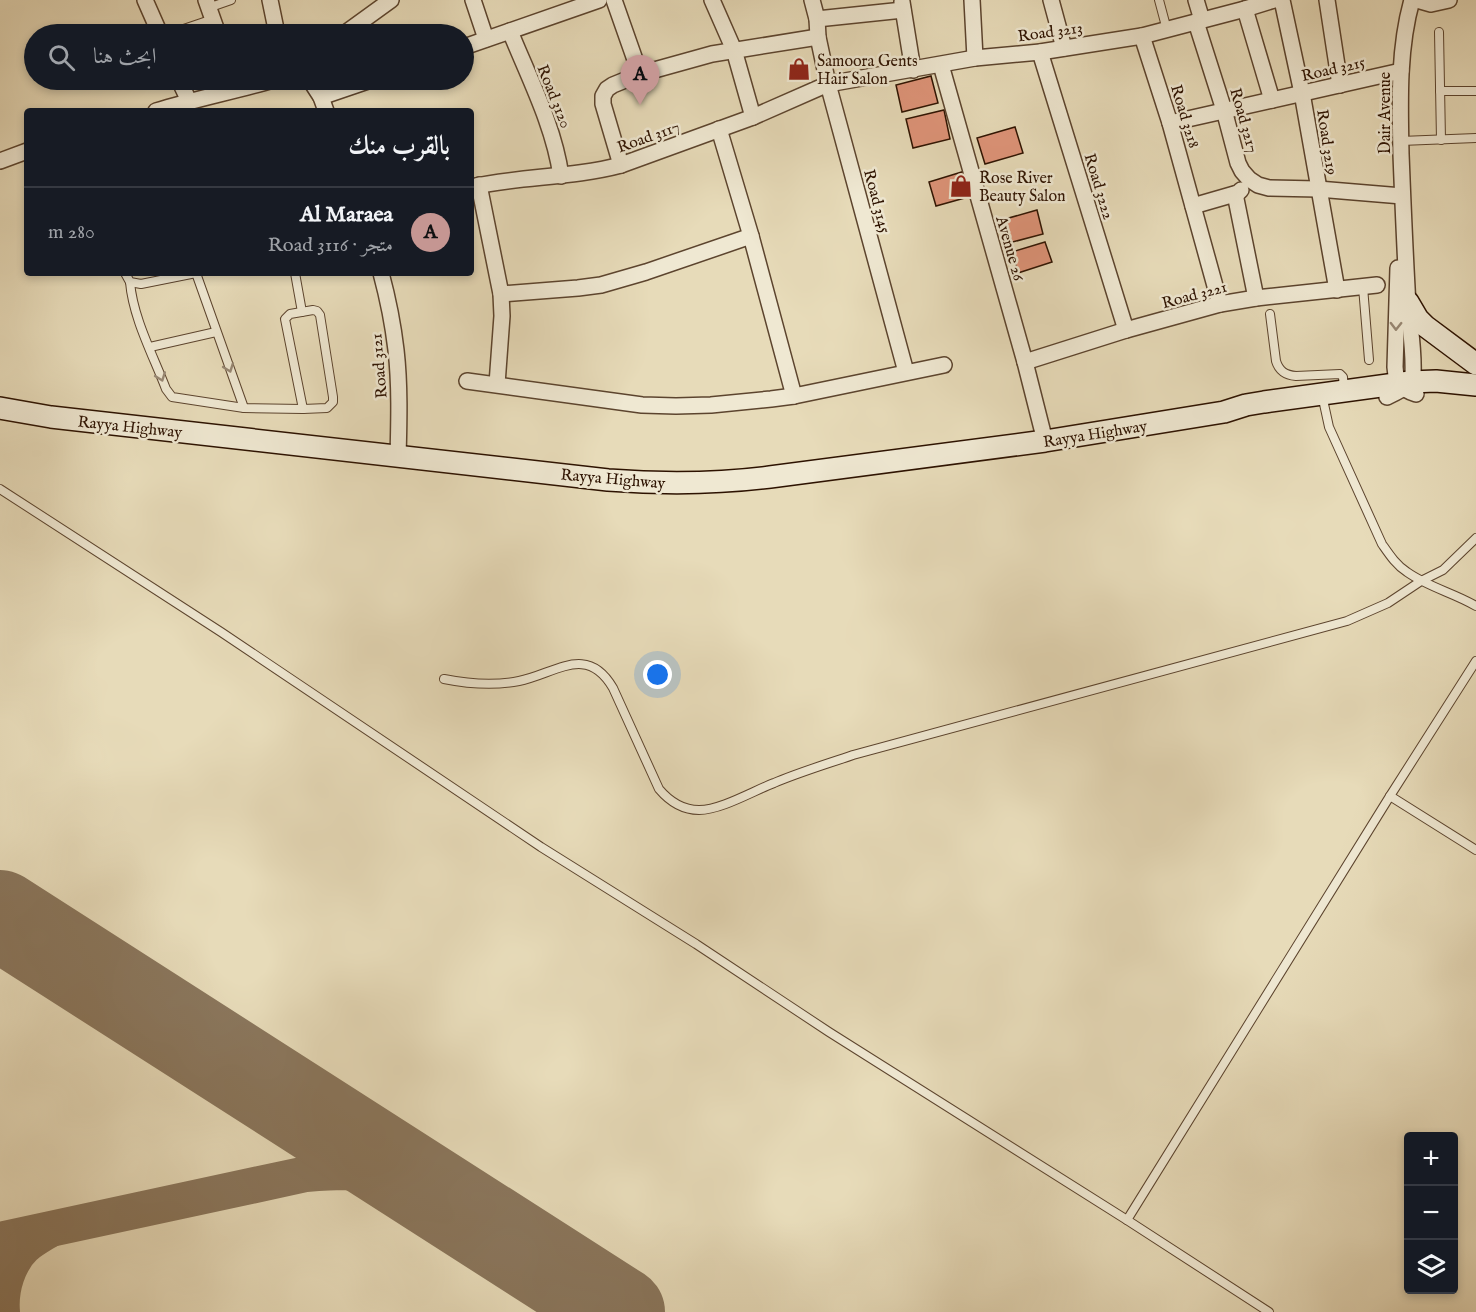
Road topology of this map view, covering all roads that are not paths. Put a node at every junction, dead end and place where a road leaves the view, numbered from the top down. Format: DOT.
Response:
graph roads {
  1 [pos="145,0"];
  2 [pos="231,0"];
  3 [pos="270,0"];
  4 [pos="389,0"];
  5 [pos="473,0"];
  6 [pos="599,0"];
  7 [pos="614,0"];
  8 [pos="712,0"];
  9 [pos="812,0"];
  10 [pos="972,0"];
  11 [pos="1051,0"];
  12 [pos="1159,0"];
  13 [pos="1196,0"];
  14 [pos="1274,0"];
  15 [pos="1282,0"];
  16 [pos="1327,0"];
  17 [pos="1414,0"];
  18 [pos="1449,0"];
  19 [pos="902,5"];
  20 [pos="209,9"];
  21 [pos="1245,9"];
  22 [pos="817,19"];
  23 [pos="1199,21"];
  24 [pos="156,24"];
  25 [pos="185,24"];
  26 [pos="214,24"];
  27 [pos="275,24"];
  28 [pos="357,24"];
  29 [pos="1167,30"];
  30 [pos="510,31"];
  31 [pos="1439,32"];
  32 [pos="1142,36"];
  33 [pos="818,38"];
  34 [pos="486,39"];
  35 [pos="474,43"];
  36 [pos="1064,48"];
  37 [pos="734,50"];
  38 [pos="1040,52"];
  39 [pos="975,58"];
  40 [pos="940,65"];
  41 [pos="913,70"];
  42 [pos="1401,71"];
  43 [pos="640,74"];
  44 [pos="828,84"];
  45 [pos="1340,85"];
  46 [pos="184,90"];
  47 [pos="221,90"];
  48 [pos="316,90"];
  49 [pos="351,90"];
  50 [pos="1476,90"];
  51 [pos="1440,91"];
  52 [pos="1302,93"];
  53 [pos="1272,100"];
  54 [pos="189,101"];
  55 [pos="324,104"];
  56 [pos="166,108"];
  57 [pos="1224,110"];
  58 [pos="753,117"];
  59 [pos="1170,123"];
  60 [pos="719,129"];
  61 [pos="1476,138"];
  62 [pos="1441,140"];
  63 [pos="1401,141"];
  64 [pos="24,152"];
  65 [pos="0,161"];
  66 [pos="621,165"];
  67 [pos="561,176"];
  68 [pos="1249,179"];
  69 [pos="475,186"];
  70 [pos="1318,189"];
  71 [pos="1234,194"];
  72 [pos="1402,196"];
  73 [pos="1193,206"];
  74 [pos="1403,226"];
  75 [pos="750,236"];
  76 [pos="126,276"];
  77 [pos="155,276"];
  78 [pos="181,276"];
  79 [pos="197,276"];
  80 [pos="296,276"];
  81 [pos="382,276"];
  82 [pos="160,280"];
  83 [pos="130,282"];
  84 [pos="1370,286"];
  85 [pos="1337,290"];
  86 [pos="501,294"];
  87 [pos="1256,298"];
  88 [pos="1408,302"];
  89 [pos="1220,304"];
  90 [pos="302,312"];
  91 [pos="1270,314"];
  92 [pos="1126,330"];
  93 [pos="216,332"];
  94 [pos="150,347"];
  95 [pos="1369,360"];
  96 [pos="1025,362"];
  97 [pos="944,364"];
  98 [pos="1476,364"];
  99 [pos="906,372"];
  100 [pos="467,381"];
  101 [pos="497,384"];
  102 [pos="1476,385"];
  103 [pos="1403,389"];
  104 [pos="1344,390"];
  105 [pos="1476,393"];
  106 [pos="794,396"];
  107 [pos="1324,404"];
  108 [pos="0,408"];
  109 [pos="244,408"];
  110 [pos="303,409"];
  111 [pos="1224,412"];
  112 [pos="1045,441"];
  113 [pos="398,456"];
  114 [pos="0,489"];
  115 [pos="1476,538"];
  116 [pos="1421,581"];
  117 [pos="1476,595"];
  118 [pos="1473,604"];
  119 [pos="1476,661"];
  120 [pos="444,679"];
  121 [pos="1390,796"];
  122 [pos="1476,850"];
  123 [pos="1127,1220"];
  124 [pos="1269,1312"];
  1 -- 24 [label="street"];
  2 -- 20 [label="lane"];
  3 -- 27 [label="street"];
  4 -- 28 [label="street"];
  5 -- 34 [label="street"];
  6 -- 30 [label="street"];
  7 -- 43 [label="street"];
  8 -- 37 [label="street"];
  9 -- 22 [label="street, Road 3145"];
  10 -- 39 [label="street"];
  11 -- 36 [label="street"];
  12 -- 29 [label="lane"];
  13 -- 23 [label="street, Road 3217"];
  14 -- 21 [label="street, Road 3213"];
  15 -- 52 [label="street, Road 3219"];
  16 -- 45 [label="street"];
  17 -- 18 [label="street"];
  17 -- 42 [label="street, Dair Avenue"];
  19 -- 22 [label="street"];
  19 -- 41 [label="street"];
  20 -- 25 [label="lane"];
  20 -- 26 [label="street"];
  21 -- 23 [label="street, Road 3213"];
  21 -- 53 [label="street"];
  22 -- 33 [label="street, Road 3145"];
  23 -- 29 [label="street, Road 3213"];
  23 -- 57 [label="street, Road 3217"];
  29 -- 32 [label="street, Road 3213"];
  30 -- 34 [label="street"];
  30 -- 67 [label="street, Road 3120"];
  31 -- 51 [label="lane"];
  32 -- 36 [label="street, Road 3213"];
  32 -- 59 [label="street, Road 3218"];
  33 -- 37 [label="street"];
  33 -- 44 [label="street, Road 3145"];
  34 -- 35 [label="street"];
  36 -- 38 [label="street, Road 3213"];
  37 -- 43 [label="street"];
  37 -- 58 [label="street"];
  38 -- 39 [label="street, Road 3213"];
  38 -- 92 [label="street, Road 3222"];
  39 -- 40 [label="street, Road 3213"];
  40 -- 41 [label="street, Road 3213"];
  40 -- 96 [label="street, Avenue 26"];
  41 -- 44 [label="street, Road 3213"];
  42 -- 45 [label="street, Road 3215"];
  42 -- 63 [label="street, Dair Avenue"];
  43 -- 66 [label="street"];
  44 -- 58 [label="street, Road 3117"];
  44 -- 99 [label="street, Road 3145"];
  45 -- 52 [label="street, Road 3215"];
  46 -- 54 [label="street"];
  47 -- 54 [label="street"];
  48 -- 55 [label="street"];
  49 -- 55 [label="street"];
  50 -- 51 [label="lane"];
  51 -- 62 [label="lane"];
  52 -- 53 [label="street, Road 3215"];
  52 -- 70 [label="street, Road 3219"];
  53 -- 57 [label="street, Road 3215"];
  54 -- 56 [label="street"];
  57 -- 59 [label="street, Road 3215"];
  57 -- 68 [label="street, Road 3217"];
  58 -- 60 [label="street, Road 3117"];
  59 -- 73 [label="street, Road 3218"];
  60 -- 66 [label="street, Road 3117"];
  60 -- 75 [label="street"];
  61 -- 62 [label="lane"];
  62 -- 63 [label="lane"];
  63 -- 72 [label="street, Dair Avenue"];
  64 -- 65 [label="street"];
  66 -- 67 [label="street, Road 3117"];
  67 -- 69 [label="street, Road 3117"];
  68 -- 70 [label="street, Road 3217"];
  68 -- 71 [label="street"];
  69 -- 86 [label="street"];
  70 -- 72 [label="street, Road 3217"];
  70 -- 85 [label="street, Road 3219"];
  71 -- 73 [label="street"];
  71 -- 87 [label="street"];
  72 -- 74 [label="street, Dair Avenue"];
  73 -- 89 [label="street, Road 3218"];
  74 -- 88 [label="street, Dair Avenue"];
  74 -- 103 [label="street, Dair Avenue, one-way"];
  75 -- 86 [label="street"];
  75 -- 106 [label="street"];
  76 -- 83 [label="lane"];
  77 -- 82 [label="lane"];
  78 -- 82 [label="lane"];
  79 -- 93 [label="lane"];
  80 -- 90 [label="lane"];
  81 -- 113 [label="street, Road 3121"];
  82 -- 83 [label="lane"];
  83 -- 94 [label="lane"];
  84 -- 85 [label="street, Road 3221"];
  84 -- 95 [label="lane"];
  85 -- 87 [label="street, Road 3221"];
  86 -- 101 [label="street"];
  87 -- 89 [label="street, Road 3221"];
  88 -- 98 [label="main road"];
  88 -- 103 [label="street, Dair Avenue"];
  89 -- 92 [label="street, Road 3221"];
  90 -- 110 [label="lane"];
  90 -- 110 [label="lane"];
  91 -- 104 [label="lane"];
  92 -- 96 [label="street, Road 3221"];
  93 -- 94 [label="lane"];
  93 -- 109 [label="lane, one-way"];
  94 -- 109 [label="lane, one-way"];
  96 -- 112 [label="street, Avenue 26"];
  97 -- 99 [label="street"];
  99 -- 106 [label="street"];
  100 -- 101 [label="street"];
  101 -- 106 [label="street"];
  102 -- 103 [label="main road, Rayya Highway"];
  103 -- 104 [label="main road, Rayya Highway"];
  103 -- 105 [label="main road, Rayya Highway"];
  103 -- 107 [label="main road, Rayya Highway"];
  104 -- 111 [label="main road, Rayya Highway"];
  107 -- 111 [label="main road, Rayya Highway"];
  107 -- 116 [label="lane"];
  108 -- 113 [label="main road, Rayya Highway"];
  109 -- 110 [label="lane"];
  111 -- 112 [label="main road, Rayya Highway"];
  112 -- 113 [label="main road, Rayya Highway"];
  114 -- 123 [label="lane"];
  115 -- 116 [label="lane"];
  116 -- 118 [label="lane"];
  116 -- 120 [label="lane"];
  117 -- 118 [label="lane"];
  119 -- 121 [label="lane"];
  121 -- 122 [label="lane"];
  121 -- 123 [label="lane"];
  123 -- 124 [label="lane"];
}
